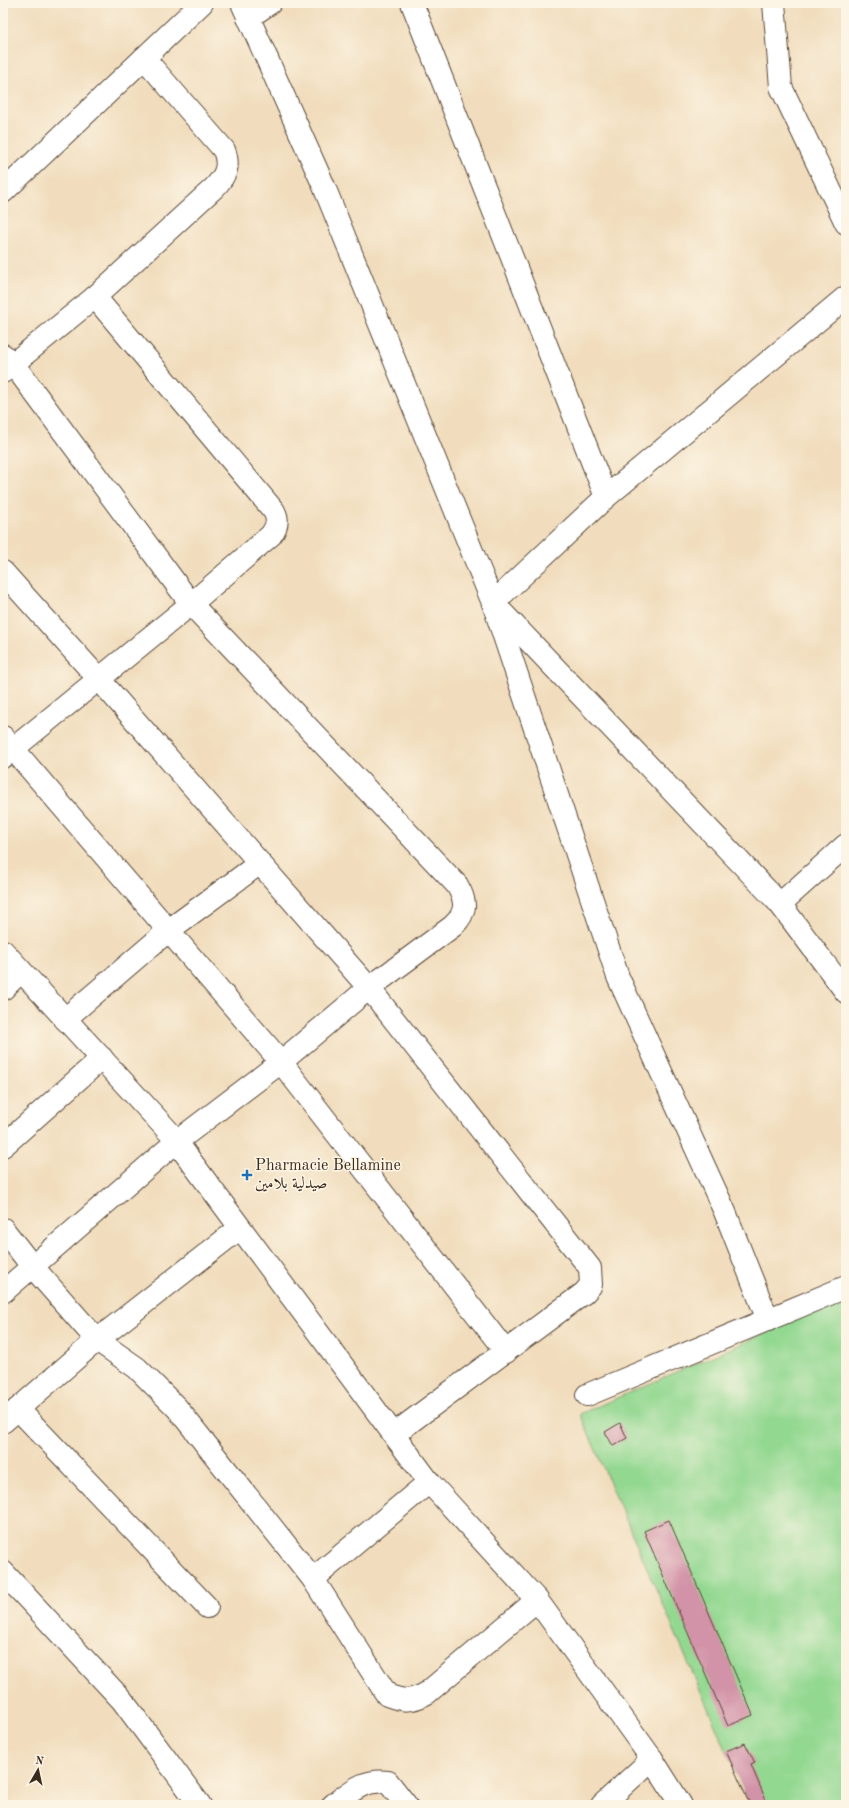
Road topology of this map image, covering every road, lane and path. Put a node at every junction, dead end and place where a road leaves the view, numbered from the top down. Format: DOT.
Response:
graph roads {
  1 [pos="202,3"];
  2 [pos="270,3"];
  3 [pos="412,3"];
  4 [pos="774,3"];
  5 [pos="245,10"];
  6 [pos="144,58"];
  7 [pos="3,192"];
  8 [pos="846,223"];
  9 [pos="95,297"];
  10 [pos="846,297"];
  11 [pos="6,364"];
  12 [pos="606,498"];
  13 [pos="3,572"];
  14 [pos="493,603"];
  15 [pos="191,604"];
  16 [pos="98,678"];
  17 [pos="6,747"];
  18 [pos="846,845"];
  19 [pos="260,863"];
  20 [pos="780,904"];
  21 [pos="169,930"];
  22 [pos="3,951"];
  23 [pos="21,971"];
  24 [pos="369,988"];
  25 [pos="3,989"];
  26 [pos="846,992"];
  27 [pos="65,1019"];
  28 [pos="102,1058"];
  29 [pos="281,1062"];
  30 [pos="176,1142"];
  31 [pos="3,1146"];
  32 [pos="240,1228"];
  33 [pos="3,1229"];
  34 [pos="32,1266"];
  35 [pos="846,1287"];
  36 [pos="3,1292"];
  37 [pos="768,1320"];
  38 [pos="97,1340"];
  39 [pos="506,1352"];
  40 [pos="587,1395"];
  41 [pos="11,1416"];
  42 [pos="394,1434"];
  43 [pos="429,1482"];
  44 [pos="3,1572"];
  45 [pos="313,1579"];
  46 [pos="537,1600"];
  47 [pos="207,1607"];
  48 [pos="652,1759"];
  49 [pos="200,1805"];
  50 [pos="333,1805"];
  51 [pos="406,1805"];
  52 [pos="602,1805"];
  53 [pos="681,1805"];
  1 -- 6 [label="street"];
  2 -- 5 [label="street"];
  3 -- 12 [label="street"];
  4 -- 8 [label="street"];
  5 -- 14 [label="street"];
  6 -- 7 [label="street"];
  6 -- 9 [label="street"];
  9 -- 11 [label="street"];
  9 -- 15 [label="street"];
  10 -- 12 [label="street"];
  11 -- 15 [label="street"];
  12 -- 14 [label="street"];
  13 -- 16 [label="street"];
  14 -- 20 [label="street"];
  14 -- 37 [label="street"];
  15 -- 16 [label="street"];
  15 -- 24 [label="street"];
  16 -- 17 [label="street"];
  16 -- 19 [label="street"];
  17 -- 21 [label="street"];
  18 -- 20 [label="street"];
  19 -- 21 [label="street"];
  19 -- 24 [label="street"];
  20 -- 26 [label="street"];
  21 -- 27 [label="street"];
  21 -- 29 [label="street"];
  22 -- 23 [label="street"];
  23 -- 25 [label="street"];
  23 -- 27 [label="street"];
  24 -- 29 [label="street"];
  24 -- 39 [label="street"];
  27 -- 28 [label="street"];
  28 -- 30 [label="street"];
  28 -- 31 [label="street"];
  29 -- 30 [label="street"];
  29 -- 39 [label="street"];
  30 -- 32 [label="street"];
  30 -- 34 [label="street"];
  32 -- 38 [label="street"];
  32 -- 42 [label="street"];
  33 -- 34 [label="street"];
  34 -- 36 [label="street"];
  34 -- 38 [label="street"];
  35 -- 37 [label="street"];
  37 -- 40 [label="street"];
  38 -- 41 [label="street"];
  38 -- 45 [label="street"];
  39 -- 42 [label="street"];
  41 -- 47 [label="street"];
  42 -- 43 [label="street"];
  43 -- 45 [label="street"];
  43 -- 46 [label="street"];
  44 -- 49 [label="street"];
  45 -- 46 [label="street"];
  46 -- 48 [label="street"];
  48 -- 52 [label="street"];
  48 -- 53 [label="street"];
  50 -- 51 [label="street"];
}
